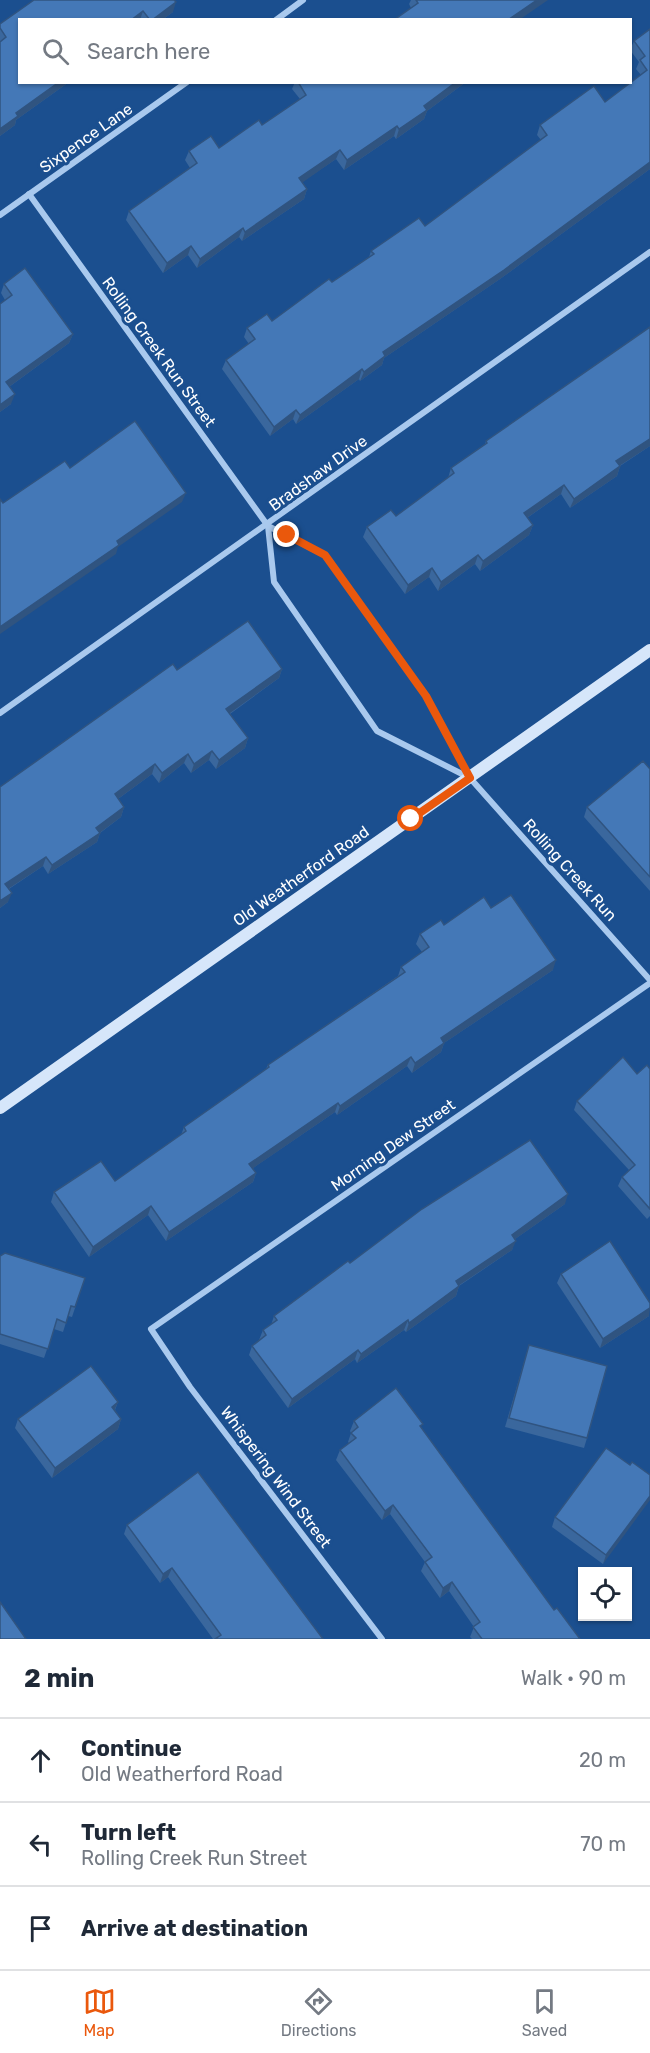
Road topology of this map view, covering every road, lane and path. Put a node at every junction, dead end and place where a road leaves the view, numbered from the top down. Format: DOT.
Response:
graph roads {
  1 [pos="303,0"];
  2 [pos="279,18"];
  3 [pos="184,84"];
  4 [pos="29,195"];
  5 [pos="0,215"];
  6 [pos="650,252"];
  7 [pos="268,526"];
  8 [pos="650,650"];
  9 [pos="0,713"];
  10 [pos="470,778"];
  11 [pos="650,981"];
  12 [pos="0,1108"];
  13 [pos="151,1329"];
  14 [pos="382,1639"];
  1 -- 2 [label="street"];
  3 -- 4 [label="street, Sixpence Lane"];
  4 -- 5 [label="street, Sixpence Lane"];
  4 -- 7 [label="street, Rolling Creek Run Street"];
  6 -- 7 [label="street, Bradshaw Drive"];
  7 -- 9 [label="street, Bradshaw Drive"];
  7 -- 10 [label="street, Rolling Creek Run Street"];
  7 -- 10 [label="street, Rolling Creek Run Street"];
  8 -- 10 [label="street, Old Weatherford Road"];
  10 -- 11 [label="street, Rolling Creek Run"];
  10 -- 12 [label="street, Old Weatherford Road"];
  11 -- 13 [label="street, Morning Dew Street"];
  13 -- 14 [label="street, Whispering Wind Street"];
}
